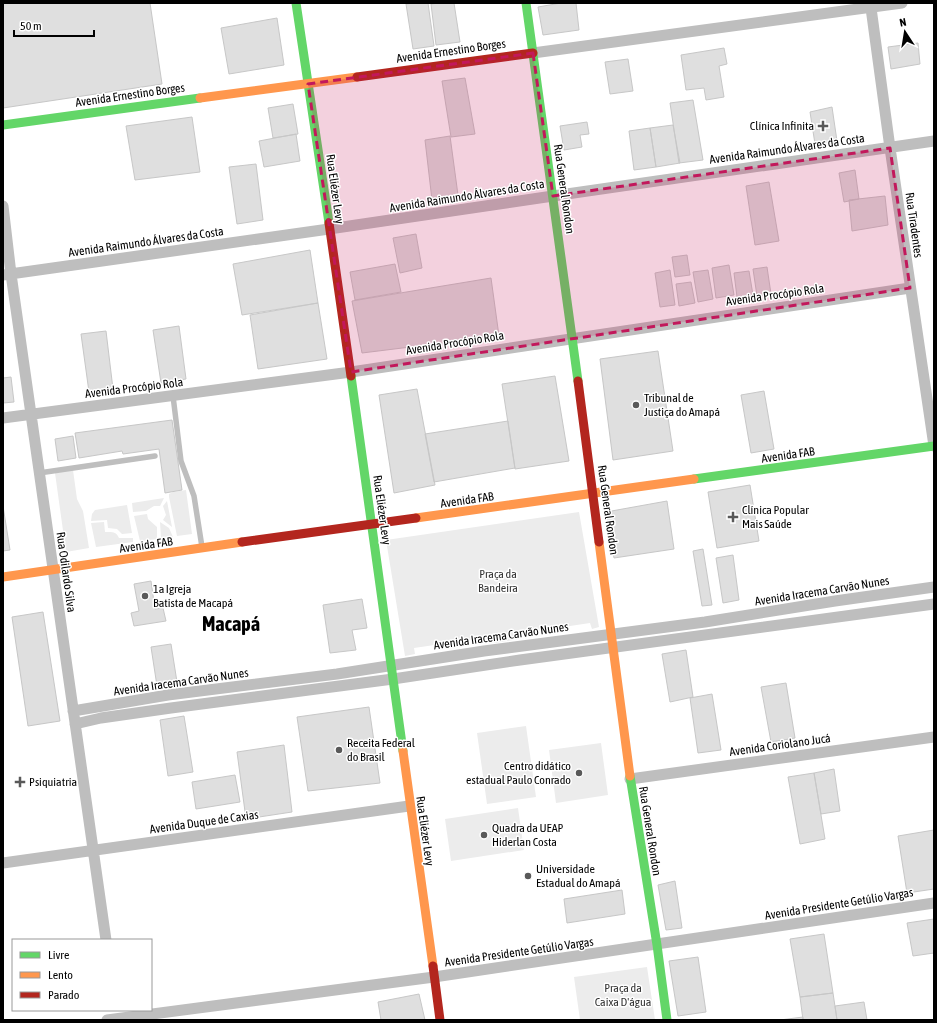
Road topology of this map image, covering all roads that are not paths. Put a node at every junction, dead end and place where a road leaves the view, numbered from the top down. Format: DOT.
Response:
graph roads {
  1 [pos="296,3"];
  2 [pos="526,3"];
  3 [pos="902,3"];
  4 [pos="871,8"];
  5 [pos="533,53"];
  6 [pos="308,84"];
  7 [pos="3,125"];
  8 [pos="934,142"];
  9 [pos="890,148"];
  10 [pos="553,196"];
  11 [pos="3,206"];
  12 [pos="329,230"];
  13 [pos="7,274"];
  14 [pos="910,288"];
  15 [pos="572,338"];
  16 [pos="351,372"];
  17 [pos="173,396"];
  18 [pos="31,414"];
  19 [pos="3,418"];
  20 [pos="934,446"];
  21 [pos="154,456"];
  22 [pos="39,474"];
  23 [pos="593,494"];
  24 [pos="372,525"];
  25 [pos="202,549"];
  26 [pos="53,569"];
  27 [pos="3,577"];
  28 [pos="934,587"];
  29 [pos="934,604"];
  30 [pos="705,622"];
  31 [pos="612,634"];
  32 [pos="707,636"];
  33 [pos="518,646"];
  34 [pos="614,648"];
  35 [pos="484,651"];
  36 [pos="520,660"];
  37 [pos="486,665"];
  38 [pos="391,666"];
  39 [pos="393,679"];
  40 [pos="73,711"];
  41 [pos="74,724"];
  42 [pos="934,737"];
  43 [pos="630,779"];
  44 [pos="409,806"];
  45 [pos="93,850"];
  46 [pos="3,863"];
  47 [pos="934,903"];
  48 [pos="106,939"];
  49 [pos="657,945"];
  50 [pos="434,977"];
  51 [pos="118,1016"];
  52 [pos="107,1020"];
  53 [pos="440,1020"];
  54 [pos="667,1020"];
  1 -- 6 [label="main road, Rua Eliézer Levy"];
  2 -- 5 [label="main road, Rua General Rondon"];
  3 -- 4 [label="street, Avenida Ernestino Borges"];
  4 -- 5 [label="street, Avenida Ernestino Borges"];
  4 -- 9 [label="street, Rua Tiradentes"];
  5 -- 6 [label="main road, Avenida Ernestino Borges"];
  5 -- 10 [label="main road, Rua General Rondon"];
  6 -- 7 [label="main road, Avenida Ernestino Borges"];
  6 -- 12 [label="main road, Rua Eliézer Levy"];
  8 -- 9 [label="street, Avenida Raimundo Álvares da Costa"];
  9 -- 10 [label="street, Avenida Raimundo Álvares da Costa"];
  9 -- 14 [label="street, Rua Tiradentes"];
  10 -- 12 [label="street, Avenida Raimundo Álvares da Costa"];
  10 -- 15 [label="main road, Rua General Rondon"];
  11 -- 13 [label="street, Rua Odilardo Silva"];
  12 -- 13 [label="street, Avenida Raimundo Álvares da Costa"];
  12 -- 16 [label="main road, Rua Eliézer Levy"];
  13 -- 18 [label="street, Rua Odilardo Silva"];
  14 -- 15 [label="street, Avenida Procópio Rola"];
  14 -- 20 [label="street, Rua Tiradentes"];
  15 -- 16 [label="street, Avenida Procópio Rola"];
  15 -- 23 [label="main road, Rua General Rondon"];
  16 -- 17 [label="street, Avenida Procópio Rola"];
  16 -- 24 [label="main road, Rua Eliézer Levy"];
  17 -- 18 [label="street, Avenida Procópio Rola"];
  17 -- 25 [label="lane"];
  18 -- 19 [label="street, Avenida Procópio Rola"];
  18 -- 22 [label="street, Rua Odilardo Silva"];
  20 -- 23 [label="main road, Avenida FAB"];
  21 -- 22 [label="lane"];
  22 -- 26 [label="street, Rua Odilardo Silva"];
  23 -- 24 [label="main road, Avenida FAB"];
  23 -- 31 [label="main road, Rua General Rondon"];
  24 -- 25 [label="main road, Avenida FAB"];
  24 -- 38 [label="main road, Rua Eliézer Levy"];
  25 -- 26 [label="main road, Avenida FAB"];
  26 -- 27 [label="main road, Avenida FAB"];
  26 -- 40 [label="street, Rua Odilardo Silva"];
  28 -- 30 [label="street, Avenida Iracema Carvão Nunes"];
  29 -- 32 [label="street, Avenida Iracema Carvão Nunes"];
  30 -- 31 [label="street, Avenida Iracema Carvão Nunes"];
  30 -- 32 [label="street"];
  31 -- 33 [label="street, Avenida Iracema Carvão Nunes"];
  31 -- 34 [label="main road, Rua General Rondon"];
  32 -- 34 [label="street, Avenida Iracema Carvão Nunes"];
  33 -- 35 [label="street, Avenida Iracema Carvão Nunes"];
  33 -- 36 [label="street"];
  34 -- 36 [label="street, Avenida Iracema Carvão Nunes"];
  34 -- 43 [label="main road, Rua General Rondon"];
  35 -- 37 [label="street"];
  35 -- 38 [label="street, Avenida Iracema Carvão Nunes"];
  36 -- 37 [label="street, Avenida Iracema Carvão Nunes"];
  37 -- 39 [label="street, Avenida Iracema Carvão Nunes"];
  38 -- 39 [label="main road, Rua Eliézer Levy"];
  38 -- 40 [label="street, Avenida Iracema Carvão Nunes"];
  39 -- 41 [label="street, Avenida Iracema Carvão Nunes"];
  39 -- 44 [label="main road, Rua Eliézer Levy"];
  40 -- 41 [label="street, Rua Odilardo Silva"];
  41 -- 45 [label="street, Rua Odilardo Silva"];
  42 -- 43 [label="street, Avenida Coriolano Jucá"];
  43 -- 49 [label="main road, Rua General Rondon"];
  44 -- 45 [label="street, Avenida Duque de Caxias"];
  44 -- 50 [label="main road, Rua Eliézer Levy"];
  45 -- 46 [label="street, Avenida Duque de Caxias"];
  45 -- 48 [label="street, Rua Odilardo Silva"];
  47 -- 49 [label="street, Avenida Presidente Getúlio Vargas"];
  49 -- 50 [label="street, Avenida Presidente Getúlio Vargas"];
  49 -- 54 [label="main road, Rua General Rondon"];
  50 -- 51 [label="street, Avenida Presidente Getúlio Vargas"];
  50 -- 53 [label="main road, Rua Eliézer Levy"];
  51 -- 52 [label="street, Avenida Presidente Getúlio Vargas"];
}
